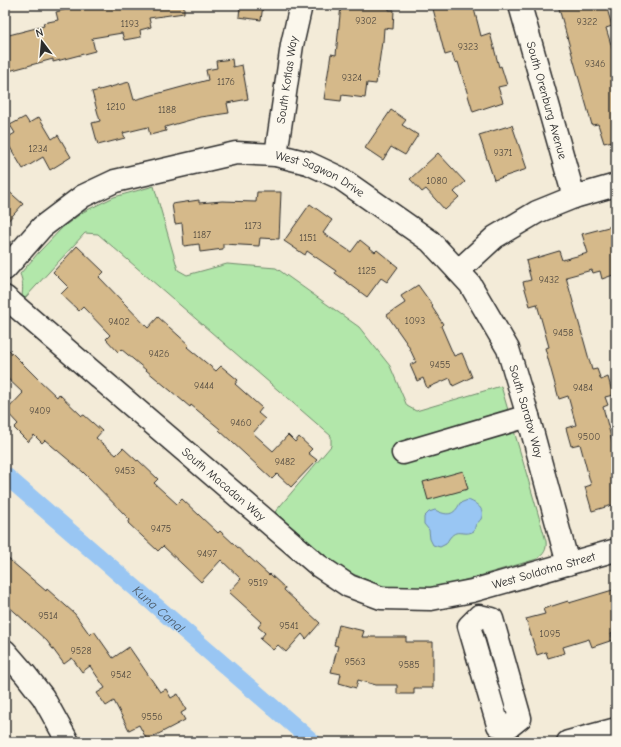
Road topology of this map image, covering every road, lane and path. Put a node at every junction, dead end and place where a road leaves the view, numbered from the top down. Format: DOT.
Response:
graph roads {
  1 [pos="301,5"];
  2 [pos="520,5"];
  3 [pos="276,154"];
  4 [pos="616,185"];
  5 [pos="574,197"];
  6 [pos="5,269"];
  7 [pos="458,271"];
  8 [pos="5,297"];
  9 [pos="528,416"];
  10 [pos="403,453"];
  11 [pos="616,550"];
  12 [pos="568,564"];
  13 [pos="472,591"];
  14 [pos="5,651"];
  15 [pos="616,729"];
  16 [pos="512,734"];
  17 [pos="68,742"];
  18 [pos="568,742"];
  1 -- 3 [label="street, South Kotlas Way"];
  2 -- 5 [label="street, South Orenburg Avenue"];
  3 -- 6 [label="street, West Sagwon Drive"];
  3 -- 7 [label="street, West Sagwon Drive"];
  4 -- 5 [label="street"];
  5 -- 7 [label="street"];
  7 -- 9 [label="street, South Saratov Way"];
  8 -- 13 [label="street, South Macadan Way"];
  9 -- 10 [label="street"];
  9 -- 12 [label="street, South Saratov Way"];
  11 -- 12 [label="street, West Soldotna Street"];
  12 -- 13 [label="street, West Soldotna Street"];
  13 -- 16 [label="street"];
  14 -- 17 [label="street"];
  15 -- 18 [label="street"];
}
